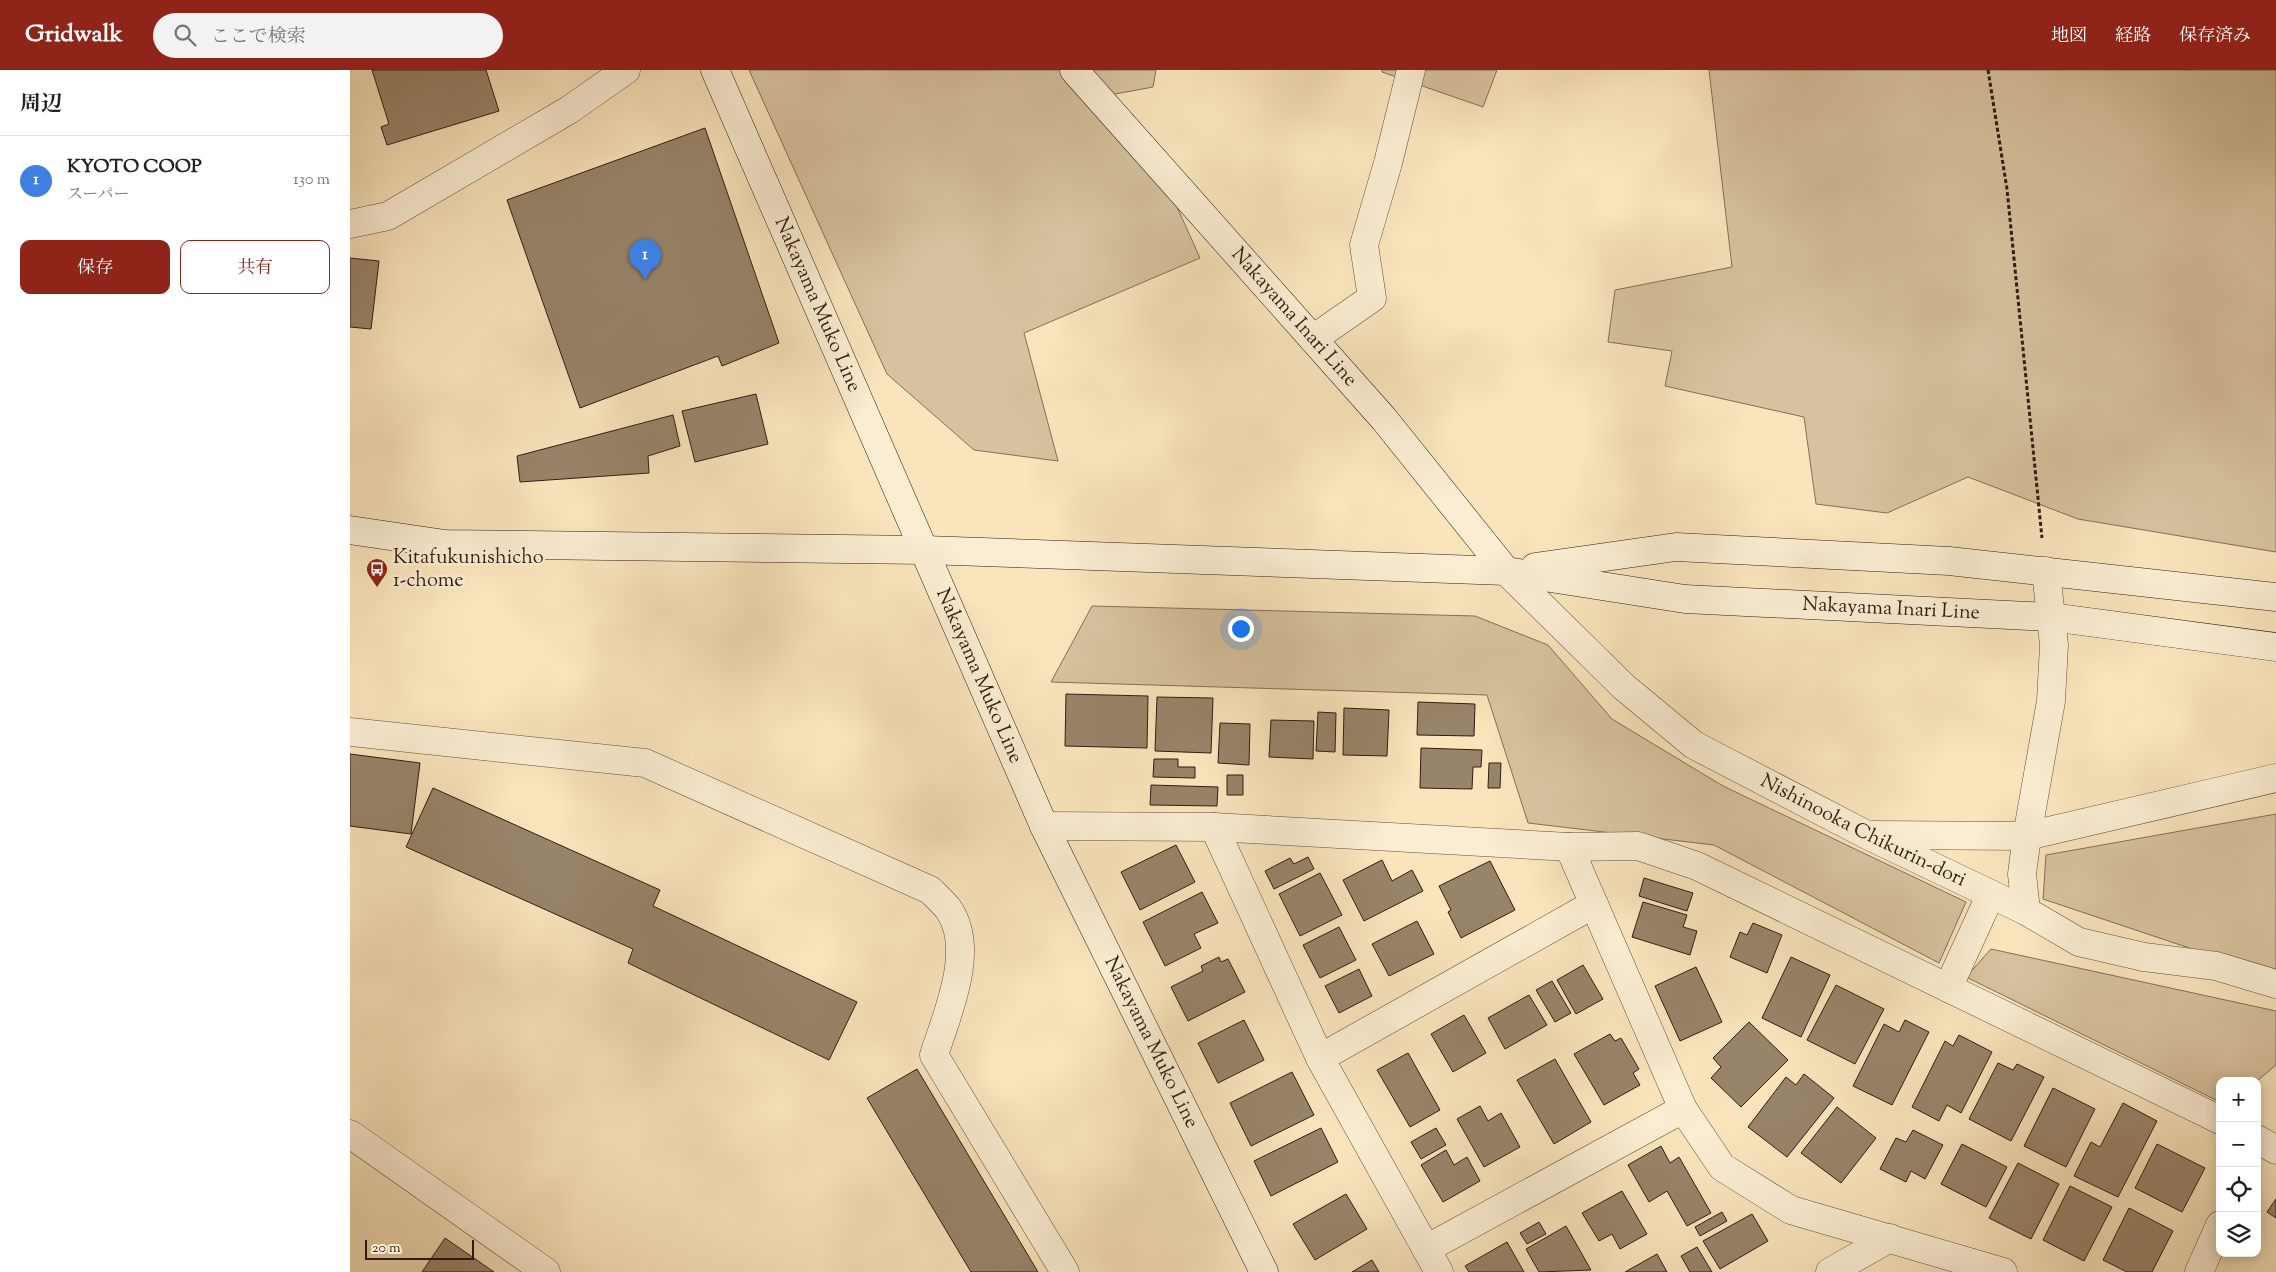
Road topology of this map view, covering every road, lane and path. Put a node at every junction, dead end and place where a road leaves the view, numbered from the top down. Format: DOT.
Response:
graph roads {
  1 [pos="626,70"];
  2 [pos="715,70"];
  3 [pos="1074,70"];
  4 [pos="1411,70"];
  5 [pos="1988,70"];
  6 [pos="350,224"];
  7 [pos="1313,339"];
  8 [pos="350,530"];
  9 [pos="925,550"];
  10 [pos="1506,571"];
  11 [pos="2046,571"];
  12 [pos="2276,597"];
  13 [pos="2050,617"];
  14 [pos="2276,647"];
  15 [pos="350,732"];
  16 [pos="2276,778"];
  17 [pos="1044,826"];
  18 [pos="1214,828"];
  19 [pos="1868,835"];
  20 [pos="2027,836"];
  21 [pos="1569,848"];
  22 [pos="1990,896"];
  23 [pos="1594,904"];
  24 [pos="2026,912"];
  25 [pos="2276,984"];
  26 [pos="1948,988"];
  27 [pos="1320,1058"];
  28 [pos="1683,1109"];
  29 [pos="2216,1118"];
  30 [pos="350,1134"];
  31 [pos="2216,1234"];
  32 [pos="1890,1238"];
  33 [pos="1426,1249"];
  34 [pos="1944,1262"];
  35 [pos="546,1272"];
  36 [pos="1065,1272"];
  37 [pos="1264,1272"];
  38 [pos="1439,1272"];
  39 [pos="1830,1272"];
  40 [pos="2003,1272"];
  41 [pos="2199,1272"];
  1 -- 6 [label="street"];
  2 -- 9 [label="street, Nakayama Muko Line"];
  3 -- 7 [label="street, Nakayama Inari Line"];
  4 -- 7 [label="street"];
  5 -- 11 [label="path"];
  7 -- 10 [label="street, Nakayama Inari Line"];
  8 -- 9 [label="street"];
  9 -- 10 [label="street"];
  9 -- 17 [label="street, Nakayama Muko Line"];
  10 -- 11 [label="street"];
  10 -- 13 [label="street, Nakayama Inari Line"];
  10 -- 19 [label="street, Nishinooka Chikurin-dori"];
  11 -- 12 [label="street"];
  11 -- 13 [label="street"];
  13 -- 14 [label="street, Nakayama Inari Line"];
  13 -- 20 [label="street"];
  15 -- 36 [label="street"];
  16 -- 20 [label="street"];
  17 -- 18 [label="street"];
  17 -- 37 [label="street, Nakayama Muko Line"];
  18 -- 21 [label="street"];
  18 -- 27 [label="street"];
  19 -- 20 [label="street"];
  19 -- 22 [label="street, Nishinooka Chikurin-dori"];
  20 -- 24 [label="street"];
  21 -- 23 [label="street"];
  21 -- 26 [label="street"];
  22 -- 24 [label="street, Nishinooka Chikurin-dori"];
  22 -- 26 [label="street"];
  23 -- 27 [label="street"];
  23 -- 28 [label="street"];
  24 -- 25 [label="street, Nishinooka Chikurin-dori"];
  26 -- 29 [label="street"];
  27 -- 33 [label="street"];
  28 -- 32 [label="street"];
  28 -- 33 [label="street"];
  30 -- 35 [label="street"];
  31 -- 41 [label="street"];
  32 -- 34 [label="street"];
  32 -- 39 [label="street"];
  33 -- 38 [label="street"];
  34 -- 40 [label="street"];
}
